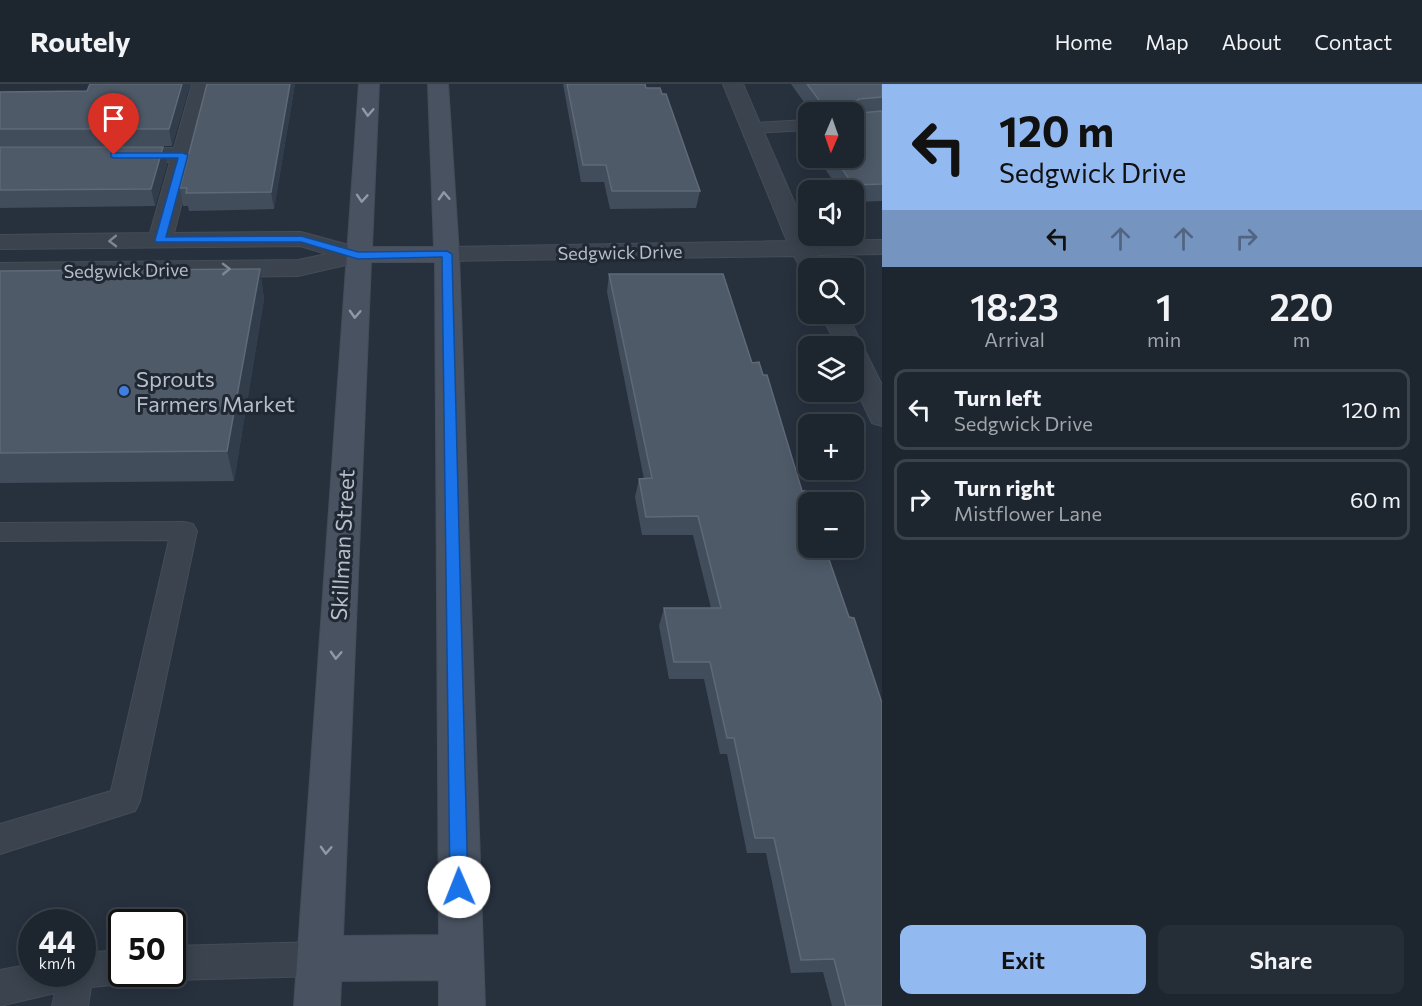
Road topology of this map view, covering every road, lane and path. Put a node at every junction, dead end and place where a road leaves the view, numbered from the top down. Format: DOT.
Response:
graph roads {
  1 [pos="202,84"];
  2 [pos="369,84"];
  3 [pos="438,84"];
  4 [pos="733,84"];
  5 [pos="798,126"];
  6 [pos="753,128"];
  7 [pos="103,155"];
  8 [pos="183,155"];
  9 [pos="160,240"];
  10 [pos="0,242"];
  11 [pos="882,247"];
  12 [pos="447,254"];
  13 [pos="358,255"];
  14 [pos="808,258"];
  15 [pos="814,258"];
  16 [pos="798,259"];
  17 [pos="0,271"];
  18 [pos="864,377"];
  19 [pos="882,416"];
  20 [pos="0,532"];
  21 [pos="0,839"];
  22 [pos="461,957"];
  23 [pos="320,959"];
  24 [pos="186,962"];
  25 [pos="18,984"];
  26 [pos="74,987"];
  27 [pos="0,988"];
  28 [pos="70,1006"];
  29 [pos="317,1006"];
  30 [pos="462,1006"];
  1 -- 8 [label="street"];
  2 -- 13 [label="main road, Skillman Street, one-way"];
  12 -- 3 [label="main road, one-way"];
  4 -- 6 [label="street"];
  5 -- 6 [label="lane"];
  6 -- 14 [label="street"];
  7 -- 8 [label="street"];
  8 -- 9 [label="street"];
  9 -- 10 [label="street, Sedgwick Drive, one-way"];
  9 -- 13 [label="street, Sedgwick Drive"];
  11 -- 15 [label="street, Sedgwick Drive"];
  12 -- 13 [label="main road, Sedgwick Drive"];
  12 -- 16 [label="street, Sedgwick Drive"];
  12 -- 22 [label="main road"];
  17 -- 13 [label="street, Sedgwick Drive, one-way"];
  13 -- 23 [label="main road, Skillman Street, one-way"];
  18 -- 19 [label="street"];
  20 -- 21 [label="lane"];
  22 -- 23 [label="main road"];
  22 -- 30 [label="main road"];
  23 -- 24 [label="lane"];
  23 -- 29 [label="main road, Skillman Street"];
  25 -- 27 [label="lane"];
  26 -- 28 [label="lane"];
}
